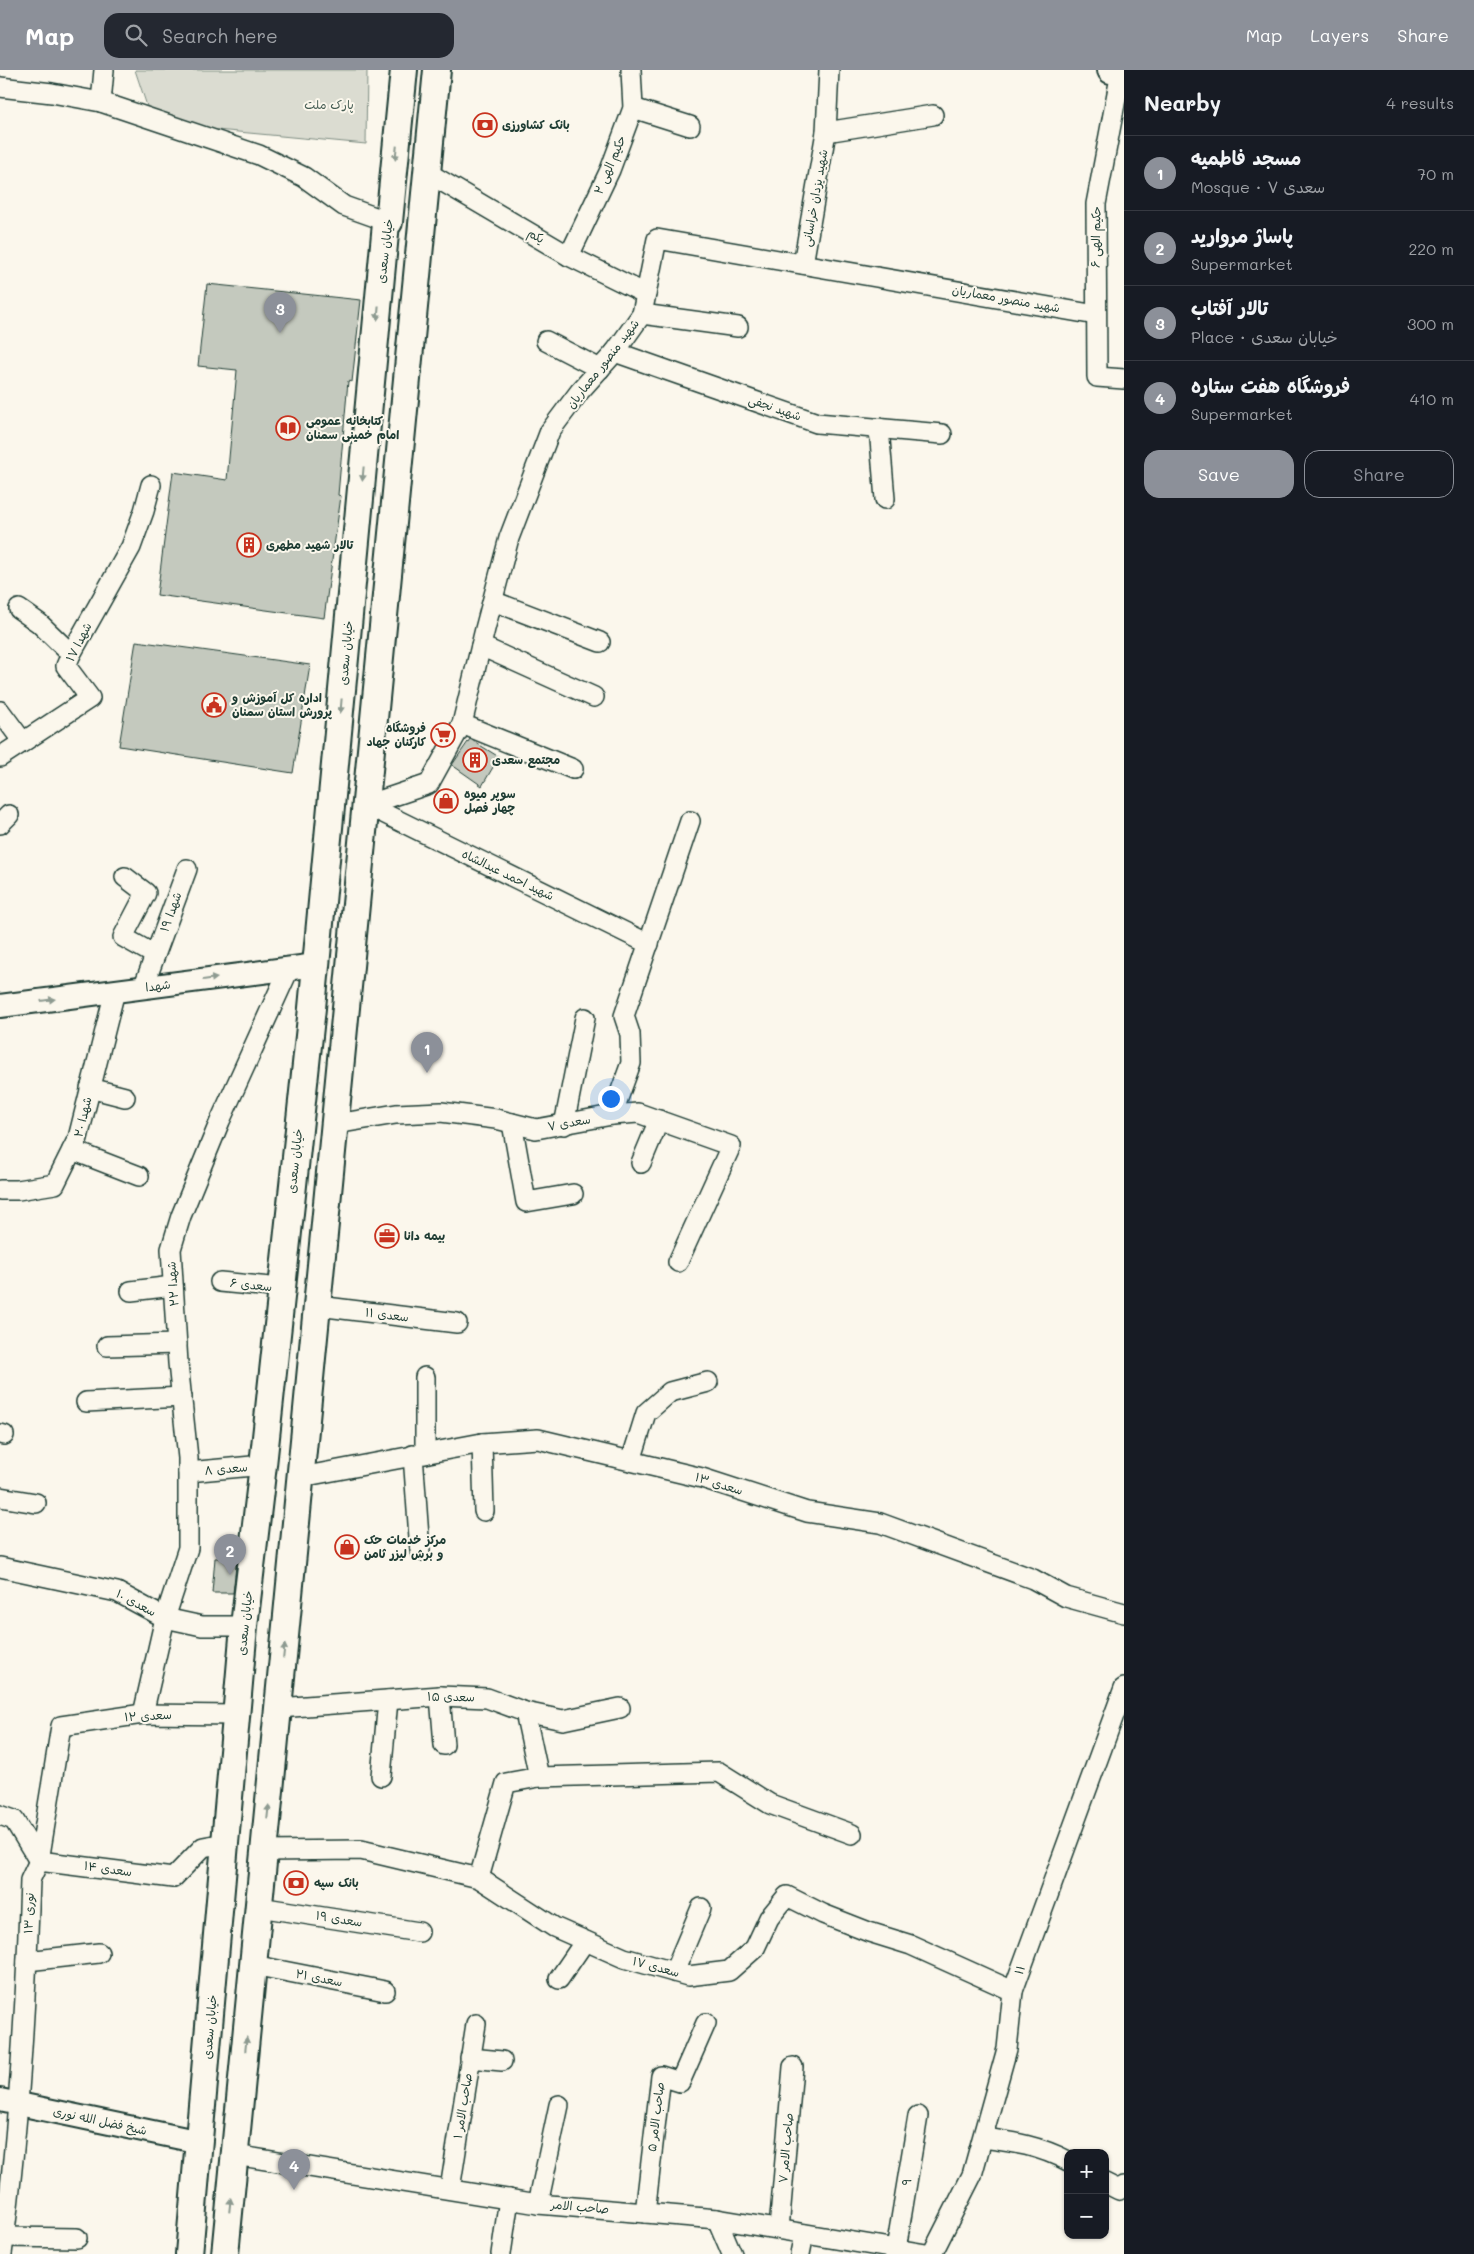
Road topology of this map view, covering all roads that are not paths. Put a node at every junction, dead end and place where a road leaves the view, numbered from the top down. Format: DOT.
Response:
graph roads {
  1 [pos="104,70"];
  2 [pos="404,70"];
  3 [pos="437,70"];
  4 [pos="631,70"];
  5 [pos="829,70"];
  6 [pos="1119,71"];
  7 [pos="0,87"];
  8 [pos="101,102"];
  9 [pos="634,108"];
  10 [pos="933,115"];
  11 [pos="399,119"];
  12 [pos="432,121"];
  13 [pos="690,126"];
  14 [pos="826,132"];
  15 [pos="428,173"];
  16 [pos="389,222"];
  17 [pos="569,256"];
  18 [pos="803,264"];
  19 [pos="646,294"];
  20 [pos="642,314"];
  21 [pos="1096,315"];
  22 [pos="738,327"];
  23 [pos="546,340"];
  24 [pos="615,352"];
  25 [pos="600,369"];
  26 [pos="1124,379"];
  27 [pos="880,428"];
  28 [pos="942,434"];
  29 [pos="151,485"];
  30 [pos="885,499"];
  31 [pos="493,601"];
  32 [pos="19,610"];
  33 [pos="600,642"];
  34 [pos="481,646"];
  35 [pos="71,654"];
  36 [pos="594,697"];
  37 [pos="0,711"];
  38 [pos="462,724"];
  39 [pos="23,742"];
  40 [pos="0,757"];
  41 [pos="573,769"];
  42 [pos="367,805"];
  43 [pos="690,821"];
  44 [pos="187,869"];
  45 [pos="125,877"];
  46 [pos="649,944"];
  47 [pos="155,956"];
  48 [pos="316,965"];
  49 [pos="289,969"];
  50 [pos="143,988"];
  51 [pos="114,991"];
  52 [pos="0,1006"];
  53 [pos="585,1018"];
  54 [pos="90,1088"];
  55 [pos="126,1098"];
  56 [pos="612,1115"];
  57 [pos="660,1120"];
  58 [pos="512,1123"];
  59 [pos="336,1124"];
  60 [pos="564,1124"];
  61 [pos="72,1150"];
  62 [pos="641,1163"];
  63 [pos="139,1176"];
  64 [pos="0,1190"];
  65 [pos="573,1194"];
  66 [pos="678,1262"];
  67 [pos="220,1282"];
  68 [pos="173,1286"];
  69 [pos="281,1288"];
  70 [pos="131,1291"];
  71 [pos="318,1306"];
  72 [pos="457,1323"];
  73 [pos="177,1344"];
  74 [pos="107,1346"];
  75 [pos="425,1377"];
  76 [pos="708,1382"];
  77 [pos="182,1397"];
  78 [pos="86,1402"];
  79 [pos="482,1443"];
  80 [pos="419,1454"];
  81 [pos="631,1461"];
  82 [pos="263,1465"];
  83 [pos="188,1472"];
  84 [pos="301,1478"];
  85 [pos="0,1497"];
  86 [pos="36,1503"];
  87 [pos="484,1511"];
  88 [pos="254,1544"];
  89 [pos="294,1547"];
  90 [pos="420,1551"];
  91 [pos="0,1567"];
  92 [pos="249,1586"];
  93 [pos="290,1590"];
  94 [pos="1124,1613"];
  95 [pos="165,1618"];
  96 [pos="244,1626"];
  97 [pos="1124,1688"];
  98 [pos="440,1696"];
  99 [pos="388,1700"];
  100 [pos="279,1708"];
  101 [pos="620,1708"];
  102 [pos="525,1712"];
  103 [pos="143,1714"];
  104 [pos="236,1715"];
  105 [pos="61,1726"];
  106 [pos="444,1745"];
  107 [pos="381,1776"];
  108 [pos="539,1778"];
  109 [pos="0,1815"];
  110 [pos="852,1834"];
  111 [pos="225,1843"];
  112 [pos="265,1851"];
  113 [pos="39,1861"];
  114 [pos="479,1878"];
  115 [pos="259,1907"];
  116 [pos="701,1908"];
  117 [pos="419,1932"];
  118 [pos="585,1941"];
  119 [pos="99,1954"];
  120 [pos="27,1961"];
  121 [pos="254,1965"];
  122 [pos="674,1972"];
  123 [pos="559,1979"];
  124 [pos="385,1991"];
  125 [pos="1013,1991"];
  126 [pos="706,2023"];
  127 [pos="476,2024"];
  128 [pos="470,2058"];
  129 [pos="502,2061"];
  130 [pos="793,2067"];
  131 [pos="10,2102"];
  132 [pos="559,2105"];
  133 [pos="918,2116"];
  134 [pos="983,2138"];
  135 [pos="200,2142"];
  136 [pos="235,2154"];
  137 [pos="1064,2159"];
  138 [pos="1109,2185"];
  139 [pos="1124,2186"];
  140 [pos="450,2189"];
  141 [pos="509,2199"];
  142 [pos="538,2204"];
  143 [pos="645,2213"];
  144 [pos="717,2220"];
  145 [pos="779,2230"];
  146 [pos="804,2234"];
  147 [pos="77,2238"];
  148 [pos="3,2245"];
  149 [pos="896,2249"];
  150 [pos="189,2254"];
  151 [pos="225,2254"];
  152 [pos="501,2254"];
  153 [pos="732,2254"];
  154 [pos="800,2254"];
  155 [pos="926,2254"];
  156 [pos="932,2254"];
  1 -- 8 [label="street"];
  2 -- 11 [label="main road, خیابان سعدی"];
  3 -- 12 [label="main road"];
  4 -- 9 [label="street, حکیم الهی ۲"];
  5 -- 14 [label="street, شهید یزدان خراسانی"];
  6 -- 21 [label="street, حکیم الهی ۶"];
  7 -- 8 [label="street"];
  8 -- 16 [label="street"];
  9 -- 13 [label="street"];
  9 -- 17 [label="street, حکیم الهی ۲"];
  10 -- 14 [label="street"];
  11 -- 12 [label="main road"];
  11 -- 16 [label="main road, خیابان سعدی, one-way"];
  12 -- 15 [label="main road"];
  14 -- 18 [label="street, شهید یزدان خراسانی"];
  15 -- 17 [label="street, یکم"];
  15 -- 42 [label="main road"];
  16 -- 48 [label="main road, خیابان سعدی, one-way"];
  17 -- 19 [label="street, یکم"];
  18 -- 19 [label="street, شهید منصور معماریان"];
  18 -- 21 [label="street, شهید منصور معماریان"];
  19 -- 20 [label="street, شهید منصور معماریان"];
  20 -- 22 [label="street"];
  20 -- 24 [label="street, شهید منصور معماریان"];
  21 -- 26 [label="street, حکیم الهی ۶"];
  23 -- 25 [label="street"];
  24 -- 25 [label="street, شهید منصور معماریان"];
  24 -- 27 [label="street, شهید نجفی"];
  25 -- 31 [label="street, شهید منصور معماریان"];
  27 -- 28 [label="street, شهید نجفی"];
  27 -- 30 [label="street"];
  29 -- 35 [label="street, شهدا ۱۷"];
  31 -- 33 [label="street"];
  31 -- 34 [label="street, شهید منصور معماریان"];
  32 -- 35 [label="street"];
  34 -- 36 [label="street"];
  34 -- 38 [label="street, شهید منصور معماریان"];
  35 -- 39 [label="street, شهدا ۱۷"];
  37 -- 39 [label="street"];
  38 -- 41 [label="street"];
  38 -- 42 [label="street, شهید منصور معماریان"];
  39 -- 40 [label="street, شهدا ۱۷"];
  42 -- 46 [label="street, شهید احمد عبدالشاه"];
  42 -- 59 [label="main road"];
  43 -- 46 [label="street"];
  44 -- 47 [label="street, شهدا ۱۹"];
  45 -- 47 [label="street"];
  46 -- 56 [label="street"];
  47 -- 50 [label="street, شهدا ۱۹"];
  48 -- 49 [label="street, شهدا"];
  48 -- 69 [label="main road, خیابان سعدی"];
  50 -- 49 [label="street, شهدا, one-way"];
  49 -- 68 [label="street, شهدا ۲۲"];
  50 -- 51 [label="street, شهدا"];
  52 -- 51 [label="street, شهدا, one-way"];
  51 -- 54 [label="street, شهدا ۲۰"];
  53 -- 60 [label="street"];
  54 -- 55 [label="street"];
  54 -- 61 [label="street, شهدا ۲۰"];
  56 -- 57 [label="street, سعدی ۷"];
  56 -- 60 [label="street, سعدی ۷"];
  57 -- 62 [label="street"];
  57 -- 66 [label="street, سعدی ۷"];
  58 -- 59 [label="street, سعدی ۷"];
  58 -- 60 [label="street, سعدی ۷"];
  58 -- 65 [label="street"];
  59 -- 71 [label="main road"];
  61 -- 63 [label="street"];
  61 -- 64 [label="street, شهدا ۲۰"];
  67 -- 69 [label="street, سعدی ۶"];
  68 -- 70 [label="street"];
  68 -- 73 [label="street, شهدا ۲۲"];
  69 -- 82 [label="main road, خیابان سعدی"];
  71 -- 72 [label="street, سعدی ۱۱"];
  71 -- 84 [label="main road"];
  73 -- 74 [label="street"];
  73 -- 77 [label="street, شهدا ۲۲"];
  75 -- 80 [label="street"];
  76 -- 81 [label="street"];
  77 -- 78 [label="street"];
  77 -- 83 [label="street, شهدا ۲۲"];
  79 -- 80 [label="street, سعدی ۱۳"];
  79 -- 81 [label="street, سعدی ۱۳"];
  79 -- 87 [label="street"];
  80 -- 84 [label="street, سعدی ۱۳"];
  80 -- 90 [label="street"];
  81 -- 94 [label="street, سعدی ۱۳"];
  82 -- 83 [label="street, سعدی ۸"];
  82 -- 88 [label="main road, خیابان سعدی"];
  83 -- 95 [label="street, شهدا ۲۲"];
  84 -- 89 [label="main road"];
  85 -- 86 [label="street"];
  88 -- 89 [label="main road"];
  88 -- 92 [label="main road, خیابان سعدی"];
  89 -- 93 [label="main road"];
  91 -- 95 [label="street, سعدی ۱۰"];
  92 -- 93 [label="main road"];
  92 -- 96 [label="main road, خیابان سعدی"];
  100 -- 93 [label="main road, one-way"];
  95 -- 96 [label="street, سعدی ۱۰"];
  95 -- 103 [label="street, شهدا ۲۲"];
  96 -- 104 [label="main road, خیابان سعدی"];
  97 -- 125 [label="street, ۱۱"];
  98 -- 99 [label="street, سعدی ۱۵"];
  98 -- 102 [label="street, سعدی ۱۵"];
  98 -- 106 [label="street"];
  99 -- 100 [label="street, سعدی ۱۵"];
  99 -- 107 [label="street"];
  112 -- 100 [label="main road, one-way"];
  101 -- 102 [label="street, سعدی ۱۵"];
  102 -- 108 [label="street"];
  103 -- 104 [label="street, سعدی ۱۲"];
  103 -- 105 [label="street, سعدی ۱۲"];
  104 -- 111 [label="main road, خیابان سعدی"];
  105 -- 113 [label="street, نوری ۱۳"];
  108 -- 110 [label="street"];
  108 -- 114 [label="street"];
  109 -- 113 [label="street"];
  111 -- 113 [label="street, سعدی ۱۴"];
  111 -- 135 [label="main road, خیابان سعدی"];
  112 -- 114 [label="street, سعدی ۱۷"];
  112 -- 115 [label="main road"];
  113 -- 120 [label="street, نوری ۱۳"];
  114 -- 118 [label="street, سعدی ۱۷"];
  115 -- 117 [label="street, سعدی ۱۹"];
  115 -- 121 [label="main road"];
  116 -- 122 [label="street"];
  118 -- 122 [label="street, سعدی ۱۷"];
  118 -- 123 [label="street"];
  119 -- 120 [label="street"];
  120 -- 131 [label="street, نوری ۱۳"];
  121 -- 124 [label="street, سعدی ۲۱"];
  136 -- 121 [label="main road, one-way"];
  122 -- 125 [label="street, سعدی ۱۷"];
  125 -- 134 [label="street, ۱۱"];
  126 -- 143 [label="street, صاحب الامر ۵"];
  127 -- 128 [label="street, صاحب الامر ۱"];
  128 -- 129 [label="street"];
  128 -- 140 [label="street, صاحب الامر ۱"];
  130 -- 145 [label="street, صاحب الامر ۷"];
  131 -- 135 [label="street, شیخ فضل الله نوری"];
  131 -- 148 [label="street, نوری ۱۳"];
  132 -- 142 [label="street"];
  133 -- 149 [label="street, ۹"];
  134 -- 137 [label="street"];
  134 -- 156 [label="street, ۱۱"];
  135 -- 150 [label="main road, خیابان سعدی"];
  136 -- 140 [label="street, صاحب الامر"];
  151 -- 136 [label="main road, one-way"];
  138 -- 139 [label="street"];
  140 -- 141 [label="street, صاحب الامر"];
  141 -- 142 [label="street, صاحب الامر"];
  141 -- 152 [label="street"];
  142 -- 143 [label="street, صاحب الامر"];
  143 -- 144 [label="street, صاحب الامر"];
  144 -- 145 [label="street, صاحب الامر"];
  144 -- 153 [label="street"];
  145 -- 146 [label="street, صاحب الامر"];
  146 -- 149 [label="street, صاحب الامر"];
  146 -- 154 [label="street"];
  147 -- 148 [label="street"];
  149 -- 155 [label="street, صاحب الامر"];
}
